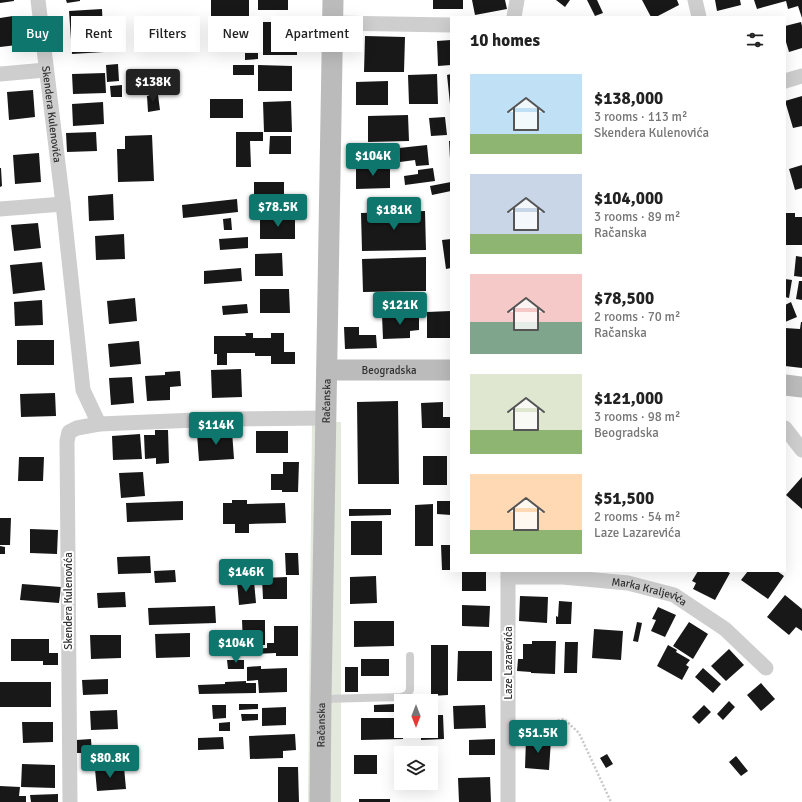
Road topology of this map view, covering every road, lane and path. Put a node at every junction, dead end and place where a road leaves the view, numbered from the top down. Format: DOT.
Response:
graph roads {
  1 [pos="38,0"];
  2 [pos="333,0"];
  3 [pos="517,0"];
  4 [pos="695,0"];
  5 [pos="333,16"];
  6 [pos="514,16"];
  7 [pos="699,16"];
  8 [pos="363,24"];
  9 [pos="450,25"];
  10 [pos="333,52"];
  11 [pos="46,70"];
  12 [pos="0,74"];
  13 [pos="802,76"];
  14 [pos="786,81"];
  15 [pos="62,204"];
  16 [pos="0,209"];
  17 [pos="327,370"];
  18 [pos="450,370"];
  19 [pos="786,385"];
  20 [pos="802,387"];
  21 [pos="326,418"];
  22 [pos="99,424"];
  23 [pos="786,429"];
  24 [pos="802,450"];
  25 [pos="508,574"];
  26 [pos="410,656"];
  27 [pos="766,668"];
  28 [pos="321,699"];
  29 [pos="508,736"];
  30 [pos="70,802"];
  31 [pos="320,802"];
  32 [pos="508,802"];
  33 [pos="611,802"];
  1 -- 11 [label="street, Skendera Kulenovića"];
  2 -- 5 [label="main road, Račanska"];
  3 -- 6 [label="street"];
  4 -- 7 [label="street"];
  8 -- 9 [label="street"];
  10 -- 17 [label="main road, Račanska"];
  11 -- 12 [label="street"];
  11 -- 15 [label="street, Skendera Kulenovića"];
  13 -- 14 [label="street"];
  15 -- 16 [label="street"];
  15 -- 22 [label="street, Skendera Kulenovića"];
  17 -- 18 [label="main road, Beogradska"];
  17 -- 21 [label="main road, Račanska"];
  19 -- 20 [label="main road"];
  21 -- 22 [label="street"];
  21 -- 28 [label="main road, Račanska"];
  22 -- 30 [label="street, Skendera Kulenovića"];
  23 -- 24 [label="street"];
  25 -- 27 [label="street, Marka Kraljevića"];
  25 -- 29 [label="street, Laze Lazarevića"];
  26 -- 28 [label="lane"];
  28 -- 31 [label="main road, Račanska"];
  29 -- 32 [label="street, Laze Lazarevića"];
  29 -- 33 [label="path"];
}
